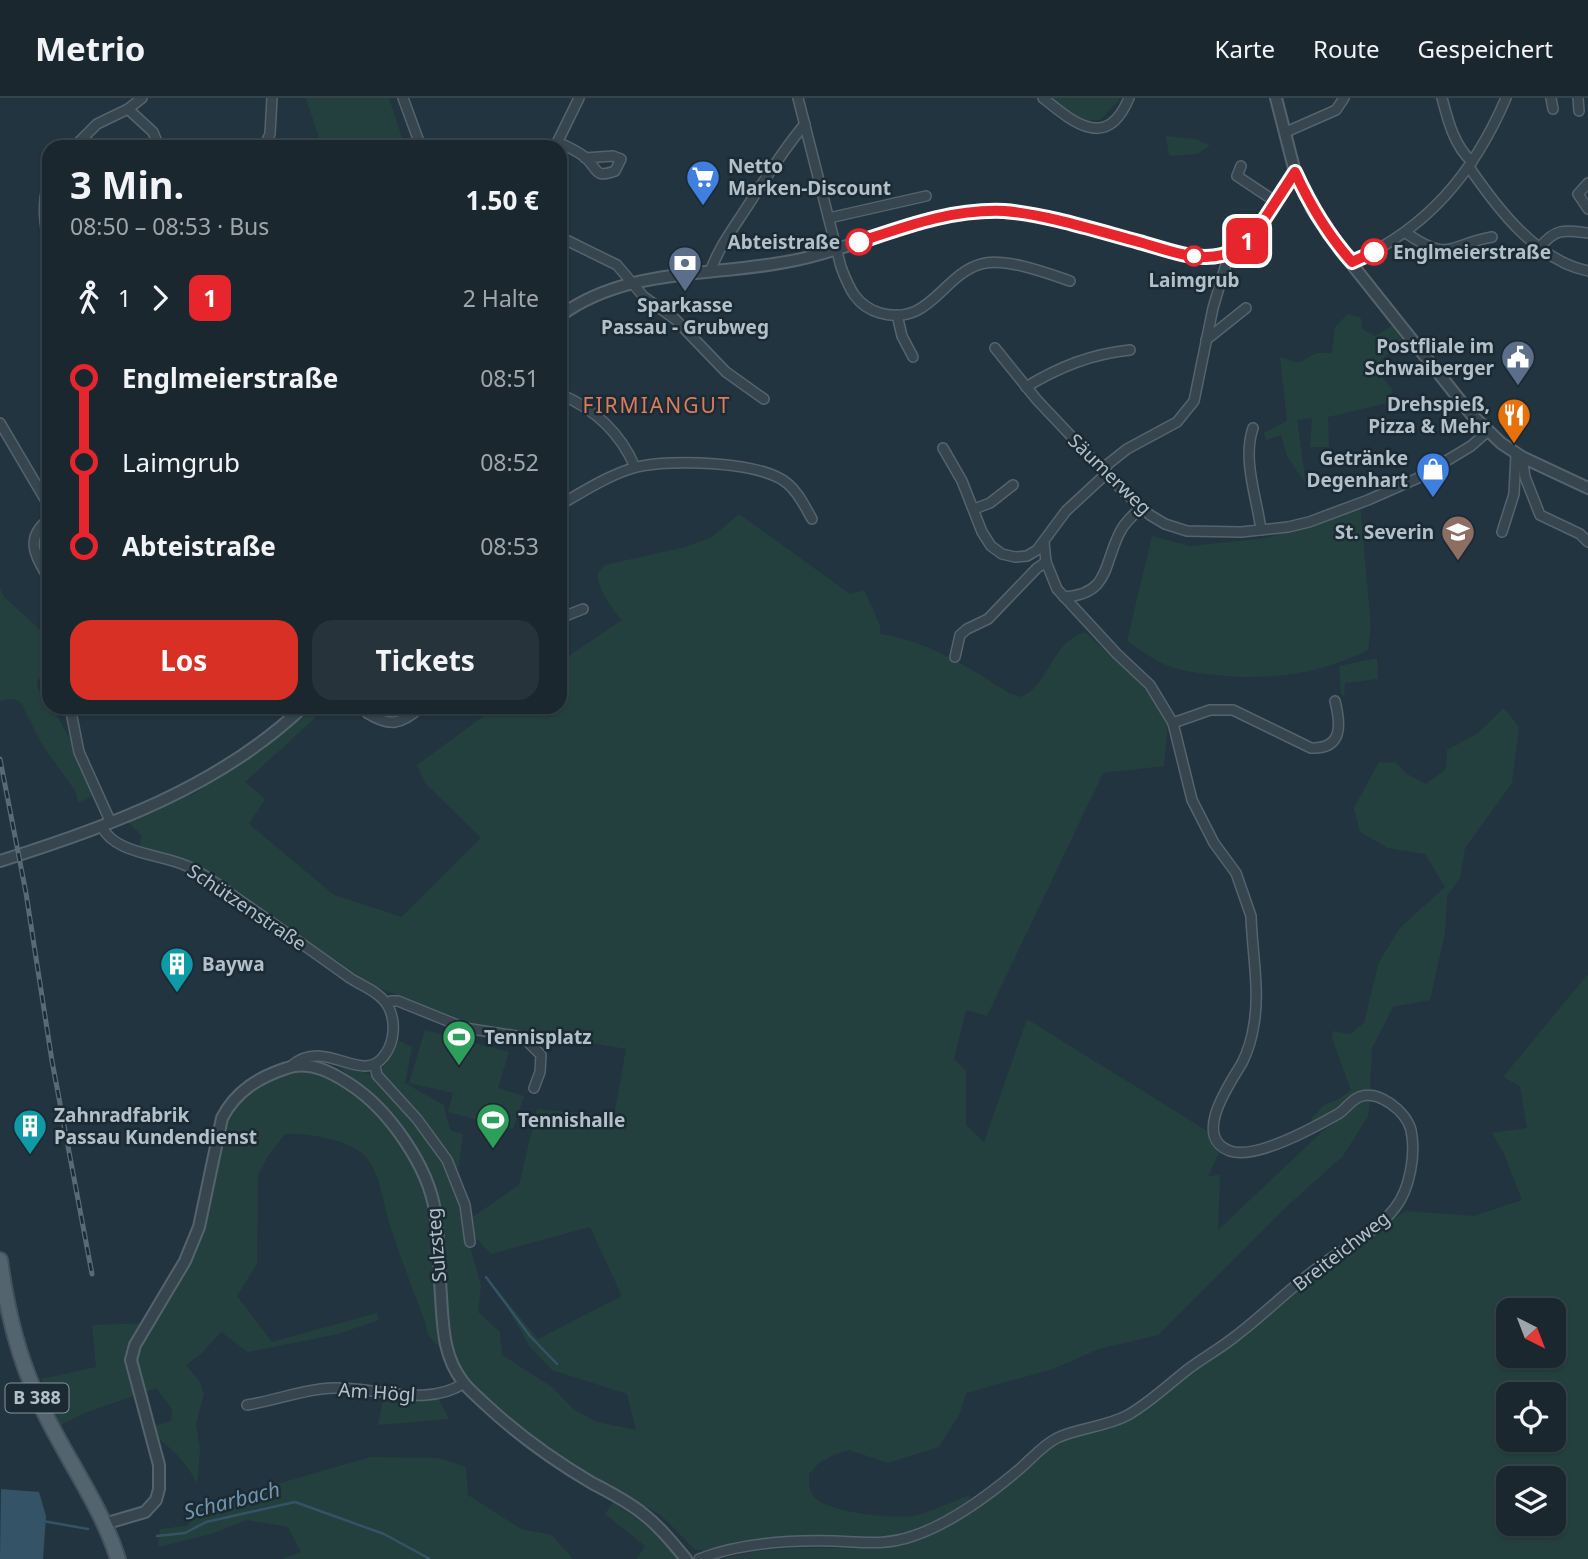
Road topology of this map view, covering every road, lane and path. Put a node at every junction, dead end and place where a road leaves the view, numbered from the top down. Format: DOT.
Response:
graph roads {
  1 [pos="142,98"];
  2 [pos="272,98"];
  3 [pos="403,98"];
  4 [pos="579,98"];
  5 [pos="799,98"];
  6 [pos="1043,98"];
  7 [pos="1129,98"];
  8 [pos="1276,98"];
  9 [pos="1344,98"];
  10 [pos="1442,98"];
  11 [pos="1506,98"];
  12 [pos="1551,98"];
  13 [pos="1578,98"];
  14 [pos="128,109"];
  15 [pos="1553,109"];
  16 [pos="1579,111"];
  17 [pos="805,124"];
  18 [pos="1286,132"];
  19 [pos="81,140"];
  20 [pos="157,140"];
  21 [pos="266,140"];
  22 [pos="418,140"];
  23 [pos="559,140"];
  24 [pos="567,150"];
  25 [pos="585,158"];
  26 [pos="1470,164"];
  27 [pos="1241,166"];
  28 [pos="1295,172"];
  29 [pos="1588,183"];
  30 [pos="926,196"];
  31 [pos="1276,202"];
  32 [pos="1588,209"];
  33 [pos="829,218"];
  34 [pos="1406,233"];
  35 [pos="1588,233"];
  36 [pos="1492,237"];
  37 [pos="567,240"];
  38 [pos="1540,247"];
  39 [pos="836,250"];
  40 [pos="1230,251"];
  41 [pos="1352,262"];
  42 [pos="1588,271"];
  43 [pos="710,272"];
  44 [pos="1070,281"];
  45 [pos="632,283"];
  46 [pos="1246,308"];
  47 [pos="567,312"];
  48 [pos="897,315"];
  49 [pos="1206,340"];
  50 [pos="995,348"];
  51 [pos="1130,350"];
  52 [pos="913,357"];
  53 [pos="1026,387"];
  54 [pos="567,397"];
  55 [pos="764,399"];
  56 [pos="0,423"];
  57 [pos="1253,428"];
  58 [pos="1488,431"];
  59 [pos="943,448"];
  60 [pos="1519,455"];
  61 [pos="635,467"];
  62 [pos="1105,470"];
  63 [pos="1013,485"];
  64 [pos="1588,488"];
  65 [pos="42,494"];
  66 [pos="567,501"];
  67 [pos="1141,508"];
  68 [pos="974,509"];
  69 [pos="812,519"];
  70 [pos="42,527"];
  71 [pos="1261,530"];
  72 [pos="1502,532"];
  73 [pos="1044,542"];
  74 [pos="1588,542"];
  75 [pos="1046,562"];
  76 [pos="42,565"];
  77 [pos="1064,597"];
  78 [pos="583,609"];
  79 [pos="567,615"];
  80 [pos="955,657"];
  81 [pos="1335,701"];
  82 [pos="71,714"];
  83 [pos="294,714"];
  84 [pos="369,714"];
  85 [pos="412,714"];
  86 [pos="1173,723"];
  87 [pos="106,825"];
  88 [pos="0,861"];
  89 [pos="387,1003"];
  90 [pos="291,1066"];
  91 [pos="374,1066"];
  92 [pos="534,1088"];
  93 [pos="470,1242"];
  94 [pos="0,1260"];
  95 [pos="464,1384"];
  96 [pos="247,1405"];
  97 [pos="104,1524"];
  98 [pos="118,1559"];
  99 [pos="686,1559"];
  100 [pos="699,1559"];
  1 -- 14 [label="street"];
  2 -- 21 [label="street"];
  3 -- 22 [label="street"];
  4 -- 23 [label="street"];
  5 -- 17 [label="street"];
  6 -- 7 [label="street"];
  8 -- 18 [label="street"];
  9 -- 18 [label="street"];
  10 -- 26 [label="street"];
  11 -- 26 [label="street"];
  12 -- 15 [label="street"];
  13 -- 16 [label="street"];
  14 -- 19 [label="street"];
  14 -- 20 [label="street"];
  17 -- 33 [label="street"];
  17 -- 43 [label="street"];
  18 -- 28 [label="street"];
  24 -- 25 [label="street"];
  26 -- 34 [label="street"];
  26 -- 38 [label="street"];
  27 -- 31 [label="street"];
  28 -- 31 [label="street"];
  28 -- 41 [label="street"];
  29 -- 32 [label="street"];
  30 -- 33 [label="street"];
  31 -- 40 [label="street"];
  33 -- 39 [label="street"];
  34 -- 36 [label="street"];
  34 -- 41 [label="street"];
  35 -- 38 [label="street"];
  37 -- 45 [label="street"];
  38 -- 42 [label="street"];
  39 -- 40 [label="street"];
  39 -- 43 [label="street"];
  39 -- 48 [label="street"];
  40 -- 49 [label="street"];
  41 -- 58 [label="street"];
  43 -- 45 [label="street"];
  44 -- 48 [label="street"];
  45 -- 47 [label="street"];
  45 -- 55 [label="street"];
  46 -- 49 [label="street"];
  48 -- 52 [label="street"];
  49 -- 62 [label="street"];
  50 -- 53 [label="street, Säumerweg"];
  51 -- 53 [label="street"];
  53 -- 62 [label="street, Säumerweg"];
  54 -- 61 [label="street"];
  56 -- 65 [label="street"];
  57 -- 71 [label="street"];
  58 -- 60 [label="street"];
  58 -- 71 [label="street, Säumerweg"];
  59 -- 68 [label="street"];
  60 -- 64 [label="street"];
  60 -- 72 [label="street"];
  60 -- 74 [label="street"];
  61 -- 66 [label="street"];
  61 -- 69 [label="street"];
  62 -- 67 [label="street, Säumerweg"];
  62 -- 73 [label="street"];
  63 -- 68 [label="street"];
  67 -- 71 [label="street, Säumerweg"];
  67 -- 77 [label="street"];
  68 -- 73 [label="street"];
  70 -- 76 [label="street"];
  73 -- 75 [label="street"];
  75 -- 77 [label="street, Breiteichweg"];
  75 -- 80 [label="street"];
  77 -- 86 [label="street, Breiteichweg"];
  78 -- 79 [label="street"];
  81 -- 86 [label="street"];
  82 -- 87 [label="street"];
  83 -- 87 [label="street"];
  84 -- 85 [label="street"];
  86 -- 100 [label="street, Breiteichweg"];
  87 -- 88 [label="street"];
  87 -- 89 [label="street, Schützenstraße"];
  89 -- 91 [label="street"];
  89 -- 92 [label="street, Schützenstraße"];
  90 -- 91 [label="street"];
  90 -- 95 [label="street, Sulzsteg"];
  90 -- 97 [label="street"];
  91 -- 93 [label="street, Sulzsteg"];
  94 -- 97 [label="main road, B 388"];
  95 -- 96 [label="street, Am Högl"];
  95 -- 99 [label="street, Sulzsteg"];
  97 -- 98 [label="main road, B 388"];
}
